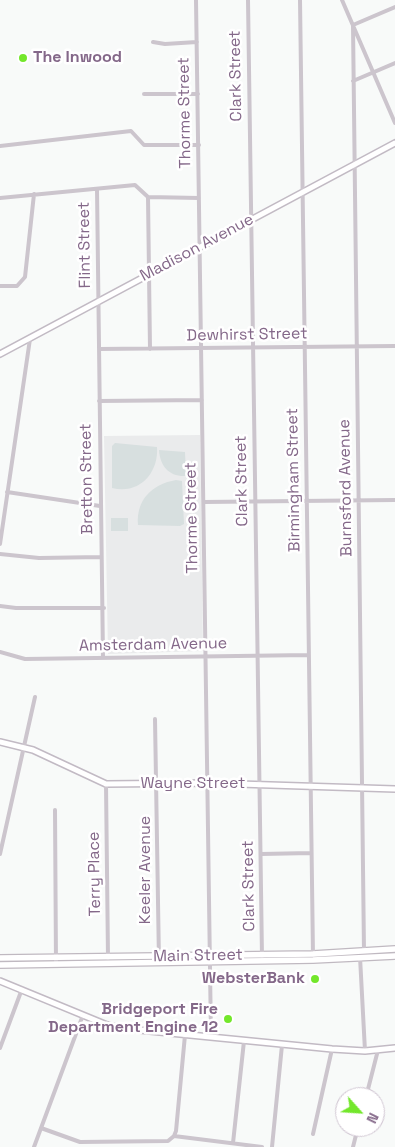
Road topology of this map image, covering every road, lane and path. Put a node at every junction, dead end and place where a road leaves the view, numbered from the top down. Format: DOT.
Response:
graph roads {
  1 [pos="196,0"];
  2 [pos="248,0"];
  3 [pos="300,0"];
  4 [pos="342,0"];
  5 [pos="395,7"];
  6 [pos="352,25"];
  7 [pos="153,42"];
  8 [pos="197,42"];
  9 [pos="395,63"];
  10 [pos="374,72"];
  11 [pos="353,81"];
  12 [pos="144,94"];
  13 [pos="198,94"];
  14 [pos="395,123"];
  15 [pos="395,143"];
  16 [pos="199,145"];
  17 [pos="0,146"];
  18 [pos="353,165"];
  19 [pos="97,189"];
  20 [pos="302,193"];
  21 [pos="34,194"];
  22 [pos="0,198"];
  23 [pos="148,198"];
  24 [pos="199,198"];
  25 [pos="251,219"];
  26 [pos="200,247"];
  27 [pos="150,274"];
  28 [pos="0,286"];
  29 [pos="98,300"];
  30 [pos="30,339"];
  31 [pos="355,346"];
  32 [pos="395,346"];
  33 [pos="253,347"];
  34 [pos="304,347"];
  35 [pos="202,348"];
  36 [pos="150,349"];
  37 [pos="99,350"];
  38 [pos="0,354"];
  39 [pos="202,400"];
  40 [pos="99,401"];
  41 [pos="6,492"];
  42 [pos="359,500"];
  43 [pos="395,500"];
  44 [pos="307,501"];
  45 [pos="204,502"];
  46 [pos="255,502"];
  47 [pos="100,506"];
  48 [pos="0,544"];
  49 [pos="0,554"];
  50 [pos="101,557"];
  51 [pos="0,606"];
  52 [pos="104,608"];
  53 [pos="0,652"];
  54 [pos="308,655"];
  55 [pos="206,656"];
  56 [pos="257,656"];
  57 [pos="103,658"];
  58 [pos="35,697"];
  59 [pos="155,719"];
  60 [pos="0,742"];
  61 [pos="23,747"];
  62 [pos="208,783"];
  63 [pos="106,784"];
  64 [pos="158,784"];
  65 [pos="259,784"];
  66 [pos="312,785"];
  67 [pos="362,787"];
  68 [pos="395,789"];
  69 [pos="55,810"];
  70 [pos="312,853"];
  71 [pos="0,854"];
  72 [pos="260,854"];
  73 [pos="395,949"];
  74 [pos="364,952"];
  75 [pos="395,956"];
  76 [pos="313,957"];
  77 [pos="0,958"];
  78 [pos="210,958"];
  79 [pos="262,958"];
  80 [pos="360,958"];
  81 [pos="159,959"];
  82 [pos="109,960"];
  83 [pos="56,961"];
  84 [pos="0,965"];
  85 [pos="0,981"];
  86 [pos="22,989"];
  87 [pos="84,1015"];
  88 [pos="185,1035"];
  89 [pos="211,1036"];
  90 [pos="244,1041"];
  91 [pos="282,1045"];
  92 [pos="0,1048"];
  93 [pos="395,1048"];
  94 [pos="332,1050"];
  95 [pos="378,1050"];
  96 [pos="365,1051"];
  97 [pos="369,1087"];
  98 [pos="41,1128"];
  99 [pos="314,1134"];
  100 [pos="174,1136"];
  101 [pos="233,1143"];
  102 [pos="34,1147"];
  103 [pos="262,1147"];
  104 [pos="272,1147"];
  1 -- 8 [label="street, Thorme Street"];
  2 -- 25 [label="street, Clark Street"];
  3 -- 20 [label="street, Birmingham Street"];
  4 -- 6 [label="street"];
  5 -- 6 [label="street"];
  6 -- 10 [label="street"];
  6 -- 11 [label="street, Burnsford Avenue"];
  7 -- 8 [label="street"];
  8 -- 13 [label="street, Thorme Street"];
  9 -- 10 [label="street"];
  10 -- 11 [label="street"];
  10 -- 14 [label="street"];
  11 -- 18 [label="street, Burnsford Avenue"];
  12 -- 13 [label="street"];
  13 -- 16 [label="street, Thorme Street"];
  15 -- 18 [label="street, Madison Avenue"];
  16 -- 17 [label="street"];
  16 -- 24 [label="street, Thorme Street"];
  18 -- 20 [label="street, Madison Avenue"];
  18 -- 31 [label="street, Burnsford Avenue"];
  19 -- 21 [label="street"];
  19 -- 23 [label="street"];
  19 -- 29 [label="street, Flint Street"];
  20 -- 25 [label="street, Madison Avenue"];
  20 -- 34 [label="street, Birmingham Street"];
  21 -- 22 [label="street"];
  21 -- 28 [label="street"];
  23 -- 24 [label="street"];
  23 -- 27 [label="street"];
  24 -- 26 [label="street, Thorme Street"];
  25 -- 26 [label="street, Madison Avenue"];
  25 -- 33 [label="street, Clark Street"];
  26 -- 27 [label="street, Madison Avenue"];
  26 -- 35 [label="street, Thorme Street"];
  27 -- 29 [label="street, Madison Avenue"];
  27 -- 36 [label="street"];
  29 -- 30 [label="street, Madison Avenue"];
  29 -- 37 [label="street, Bretton Street"];
  30 -- 38 [label="street, Madison Avenue"];
  30 -- 41 [label="street"];
  31 -- 32 [label="street, Dewhirst Street"];
  31 -- 34 [label="street, Dewhirst Street"];
  31 -- 42 [label="street, Burnsford Avenue"];
  33 -- 34 [label="street, Dewhirst Street"];
  33 -- 35 [label="street, Dewhirst Street"];
  33 -- 46 [label="street, Clark Street"];
  34 -- 44 [label="street, Birmingham Street"];
  35 -- 36 [label="street, Dewhirst Street"];
  35 -- 39 [label="street, Thorme Street"];
  36 -- 37 [label="street, Dewhirst Street"];
  37 -- 40 [label="street, Bretton Street"];
  39 -- 40 [label="street"];
  39 -- 45 [label="street, Thorme Street"];
  40 -- 47 [label="street, Bretton Street"];
  41 -- 47 [label="street"];
  41 -- 48 [label="street"];
  42 -- 43 [label="street"];
  42 -- 44 [label="street"];
  42 -- 67 [label="street, Burnsford Avenue"];
  44 -- 46 [label="street"];
  44 -- 54 [label="street, Birmingham Street"];
  45 -- 46 [label="street"];
  45 -- 55 [label="street, Thorme Street"];
  46 -- 56 [label="street, Clark Street"];
  47 -- 50 [label="street, Bretton Street"];
  49 -- 50 [label="street"];
  50 -- 52 [label="street, Bretton Street"];
  51 -- 52 [label="street"];
  52 -- 57 [label="street, Bretton Street"];
  53 -- 57 [label="street, Amsterdam Avenue"];
  54 -- 56 [label="street, Amsterdam Avenue"];
  54 -- 66 [label="street, Birmingham Street"];
  55 -- 56 [label="street, Amsterdam Avenue"];
  55 -- 57 [label="street, Amsterdam Avenue"];
  55 -- 62 [label="street, Thorme Street"];
  56 -- 65 [label="street, Clark Street"];
  58 -- 61 [label="street"];
  59 -- 64 [label="street, Keeler Avenue"];
  60 -- 61 [label="street, Wayne Street"];
  61 -- 63 [label="street, Wayne Street"];
  61 -- 71 [label="street"];
  62 -- 64 [label="street, Wayne Street"];
  62 -- 65 [label="street, Wayne Street"];
  62 -- 78 [label="street, Thorme Street"];
  63 -- 64 [label="street, Wayne Street"];
  63 -- 82 [label="street, Terry Place"];
  64 -- 81 [label="street, Keeler Avenue"];
  65 -- 66 [label="street, Wayne Street"];
  65 -- 72 [label="street, Clark Street"];
  66 -- 67 [label="street, Wayne Street"];
  66 -- 70 [label="street, Birmingham Street"];
  67 -- 68 [label="street, Wayne Street"];
  67 -- 74 [label="street, Burnsford Avenue"];
  69 -- 83 [label="street"];
  70 -- 72 [label="street"];
  70 -- 76 [label="street, Birmingham Street"];
  72 -- 79 [label="street, Clark Street"];
  73 -- 74 [label="main road, Main Street"];
  74 -- 76 [label="main road, Main Street"];
  74 -- 80 [label="street"];
  75 -- 80 [label="main road, Main Street"];
  76 -- 79 [label="main road, Main Street"];
  76 -- 80 [label="main road, Main Street"];
  77 -- 83 [label="main road, Main Street"];
  78 -- 79 [label="main road, Main Street"];
  78 -- 81 [label="main road, Main Street"];
  78 -- 89 [label="street, Thorme Street"];
  80 -- 96 [label="street"];
  81 -- 82 [label="main road, Main Street"];
  82 -- 83 [label="main road, Main Street"];
  83 -- 84 [label="main road, Main Street"];
  85 -- 86 [label="street"];
  86 -- 87 [label="street"];
  86 -- 92 [label="street"];
  87 -- 88 [label="street"];
  87 -- 98 [label="street"];
  88 -- 89 [label="street"];
  88 -- 100 [label="street"];
  89 -- 90 [label="street"];
  90 -- 91 [label="street"];
  90 -- 101 [label="street"];
  91 -- 94 [label="street"];
  91 -- 104 [label="street"];
  93 -- 95 [label="street"];
  94 -- 96 [label="street"];
  94 -- 99 [label="street"];
  95 -- 96 [label="street"];
  95 -- 97 [label="street"];
  98 -- 100 [label="street"];
  98 -- 102 [label="street"];
  100 -- 101 [label="street"];
  101 -- 103 [label="street"];
}
